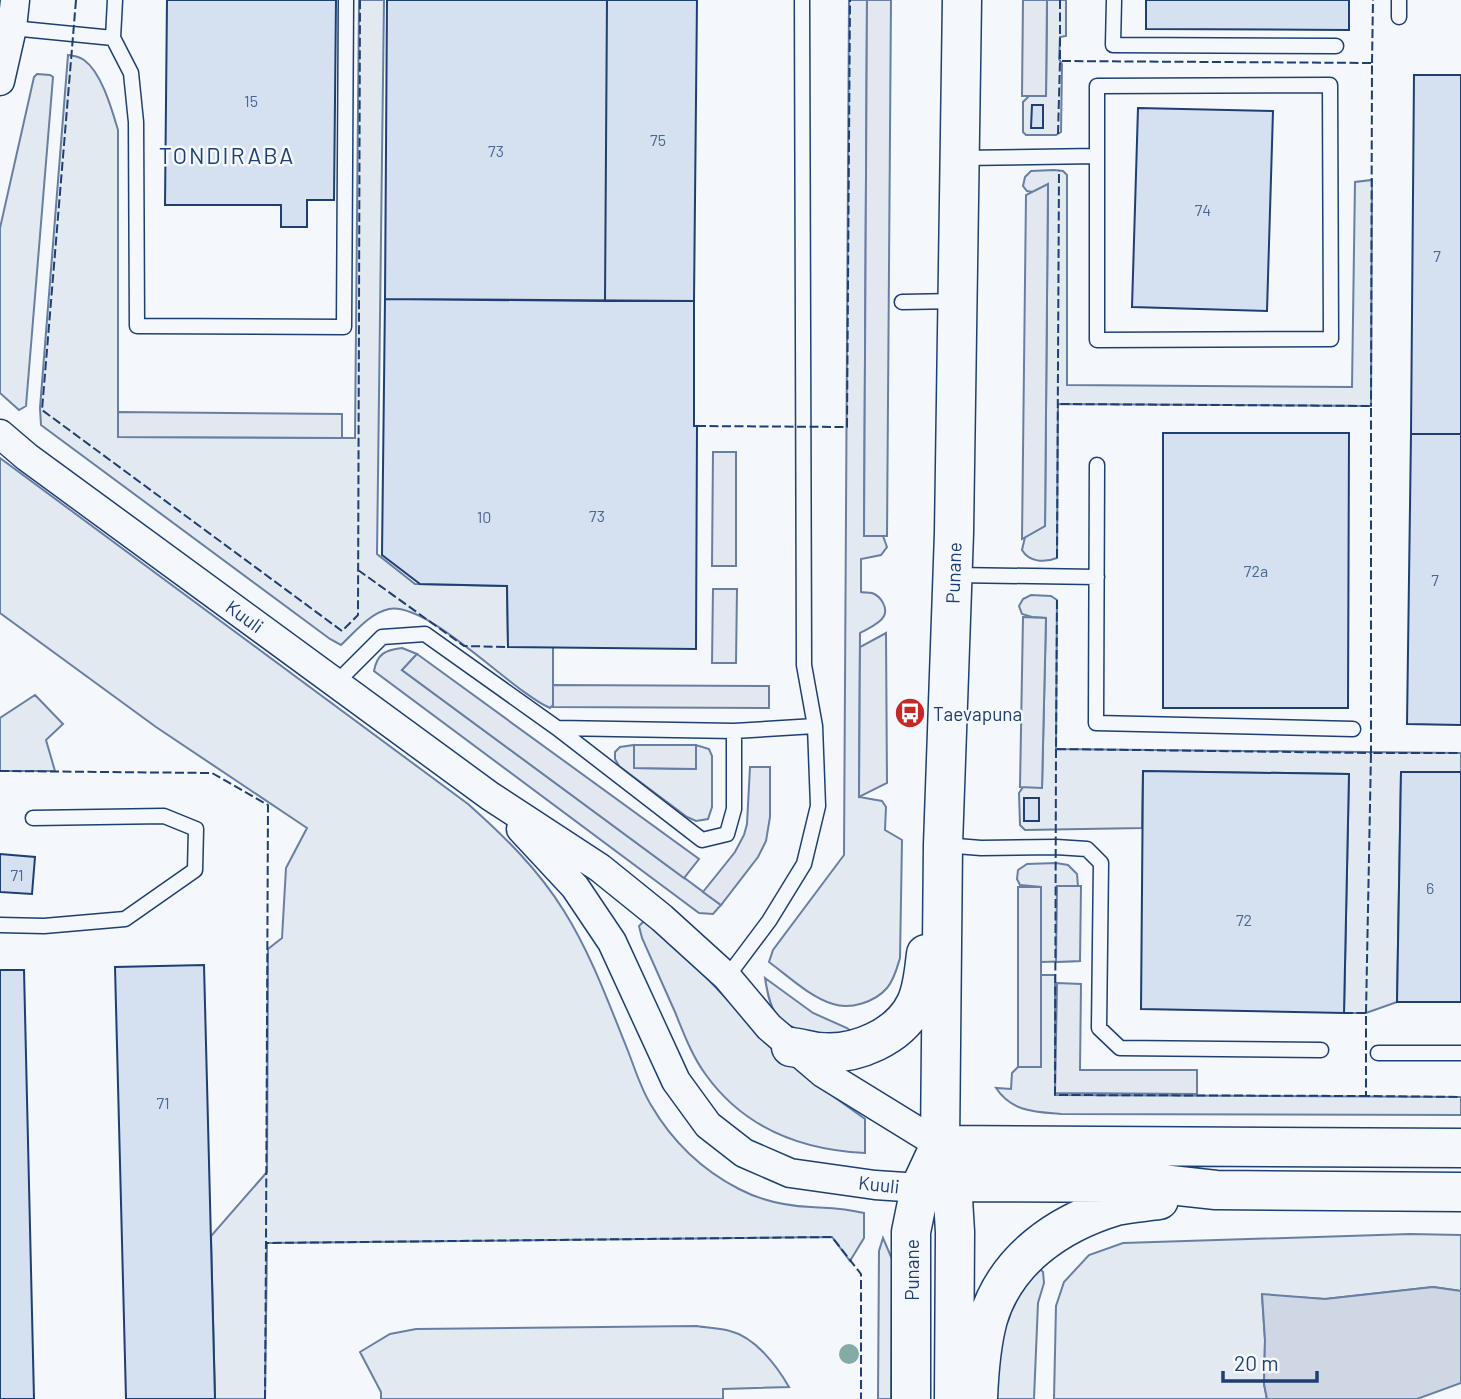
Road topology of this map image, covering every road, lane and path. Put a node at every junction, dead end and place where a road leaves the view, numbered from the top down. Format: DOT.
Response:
graph roads {
  1 [pos="15,0"];
  2 [pos="115,0"];
  3 [pos="346,0"];
  4 [pos="802,0"];
  5 [pos="962,0"];
  6 [pos="1114,0"];
  7 [pos="1399,0"];
  8 [pos="1399,17"];
  9 [pos="12,28"];
  10 [pos="113,38"];
  11 [pos="1336,46"];
  12 [pos="0,81"];
  13 [pos="1097,156"];
  14 [pos="961,158"];
  15 [pos="958,301"];
  16 [pos="902,302"];
  17 [pos="0,434"];
  18 [pos="1097,466"];
  19 [pos="953,575"];
  20 [pos="1097,577"];
  21 [pos="336,683"];
  22 [pos="814,726"];
  23 [pos="557,728"];
  24 [pos="1353,729"];
  25 [pos="734,731"];
  26 [pos="490,796"];
  27 [pos="33,818"];
  28 [pos="943,845"];
  29 [pos="0,925"];
  30 [pos="727,977"];
  31 [pos="792,1046"];
  32 [pos="1321,1050"];
  33 [pos="1378,1053"];
  34 [pos="1461,1053"];
  35 [pos="940,1145"];
  36 [pos="1461,1148"];
  37 [pos="936,1185"];
  38 [pos="1216,1190"];
  39 [pos="1461,1192"];
  40 [pos="911,1399"];
  41 [pos="954,1399"];
  42 [pos="978,1399"];
  1 -- 9 [label="street"];
  2 -- 10 [label="lane"];
  3 -- 10 [label="lane"];
  4 -- 22 [label="lane"];
  5 -- 14 [label="main road, Punane"];
  6 -- 11 [label="lane"];
  7 -- 8 [label="lane"];
  9 -- 10 [label="lane"];
  9 -- 12 [label="street"];
  13 -- 13 [label="lane"];
  13 -- 14 [label="lane"];
  14 -- 15 [label="main road, Punane"];
  15 -- 16 [label="lane"];
  15 -- 19 [label="main road, Punane"];
  17 -- 21 [label="street, Kuuli"];
  18 -- 20 [label="lane"];
  19 -- 20 [label="lane"];
  19 -- 28 [label="main road, Punane"];
  20 -- 24 [label="lane"];
  21 -- 23 [label="lane"];
  21 -- 26 [label="street, Kuuli"];
  22 -- 25 [label="lane"];
  22 -- 30 [label="lane"];
  23 -- 25 [label="lane"];
  23 -- 25 [label="lane"];
  26 -- 30 [label="street, Kuuli"];
  26 -- 37 [label="street, Kuuli"];
  27 -- 29 [label="lane"];
  28 -- 31 [label="main road"];
  28 -- 32 [label="lane"];
  28 -- 35 [label="main road, Punane"];
  30 -- 31 [label="street, Kuuli"];
  31 -- 35 [label="street, Kuuli"];
  33 -- 34 [label="lane"];
  35 -- 36 [label="main road"];
  35 -- 37 [label="main road, Punane"];
  37 -- 38 [label="main road, Kuuli"];
  37 -- 40 [label="main road, Punane"];
  37 -- 41 [label="main road, Punane"];
  38 -- 39 [label="main road, Kuuli"];
  38 -- 42 [label="main road"];
}
